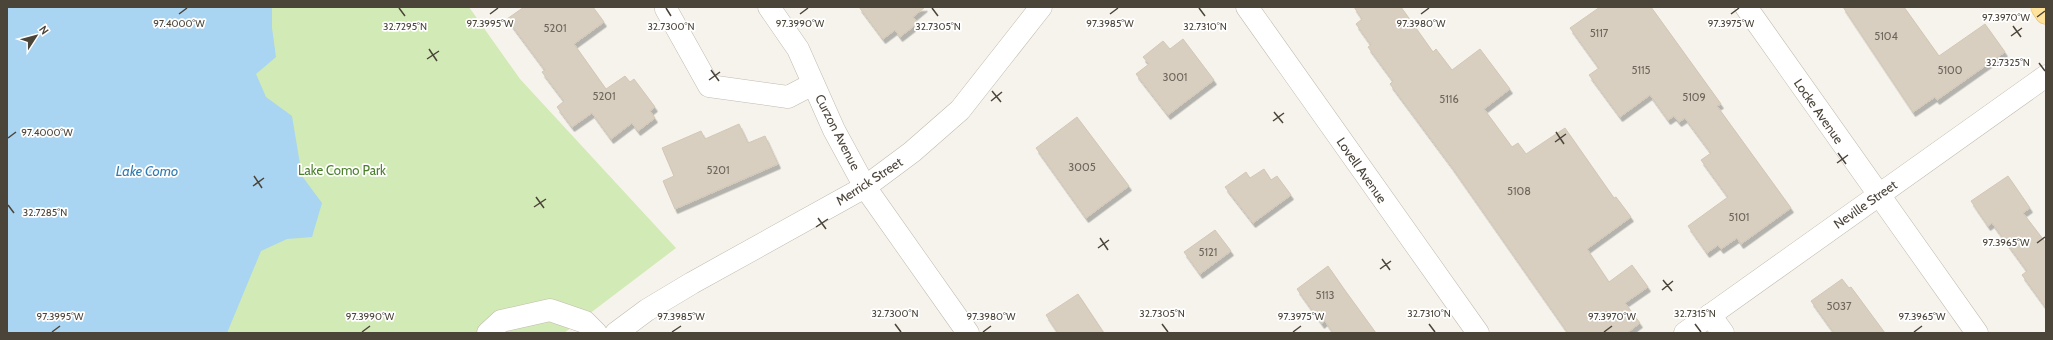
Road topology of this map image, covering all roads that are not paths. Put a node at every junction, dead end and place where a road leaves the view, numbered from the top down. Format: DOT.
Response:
graph roads {
  1 [pos="667,7"];
  2 [pos="769,7"];
  3 [pos="1041,7"];
  4 [pos="1247,7"];
  5 [pos="1746,7"];
  6 [pos="2042,7"];
  7 [pos="2046,13"];
  8 [pos="2046,76"];
  9 [pos="813,84"];
  10 [pos="865,187"];
  11 [pos="1879,195"];
  12 [pos="1710,315"];
  13 [pos="488,333"];
  14 [pos="596,333"];
  15 [pos="616,333"];
  16 [pos="968,333"];
  17 [pos="1478,333"];
  18 [pos="1685,333"];
  19 [pos="1723,333"];
  20 [pos="1976,333"];
  1 -- 9 [label="street"];
  2 -- 9 [label="street, Curzon Avenue"];
  3 -- 10 [label="street, Merrick Street"];
  4 -- 17 [label="street, Lovell Avenue"];
  5 -- 11 [label="street, Locke Avenue"];
  6 -- 7 [label="main road"];
  8 -- 11 [label="street, Neville Street"];
  9 -- 10 [label="street, Curzon Avenue"];
  10 -- 15 [label="street, Merrick Street"];
  10 -- 16 [label="street, Curzon Avenue"];
  11 -- 12 [label="street, Neville Street"];
  11 -- 20 [label="street, Locke Avenue"];
  12 -- 18 [label="street, Neville Street"];
  12 -- 19 [label="street"];
  13 -- 14 [label="street"];
}
